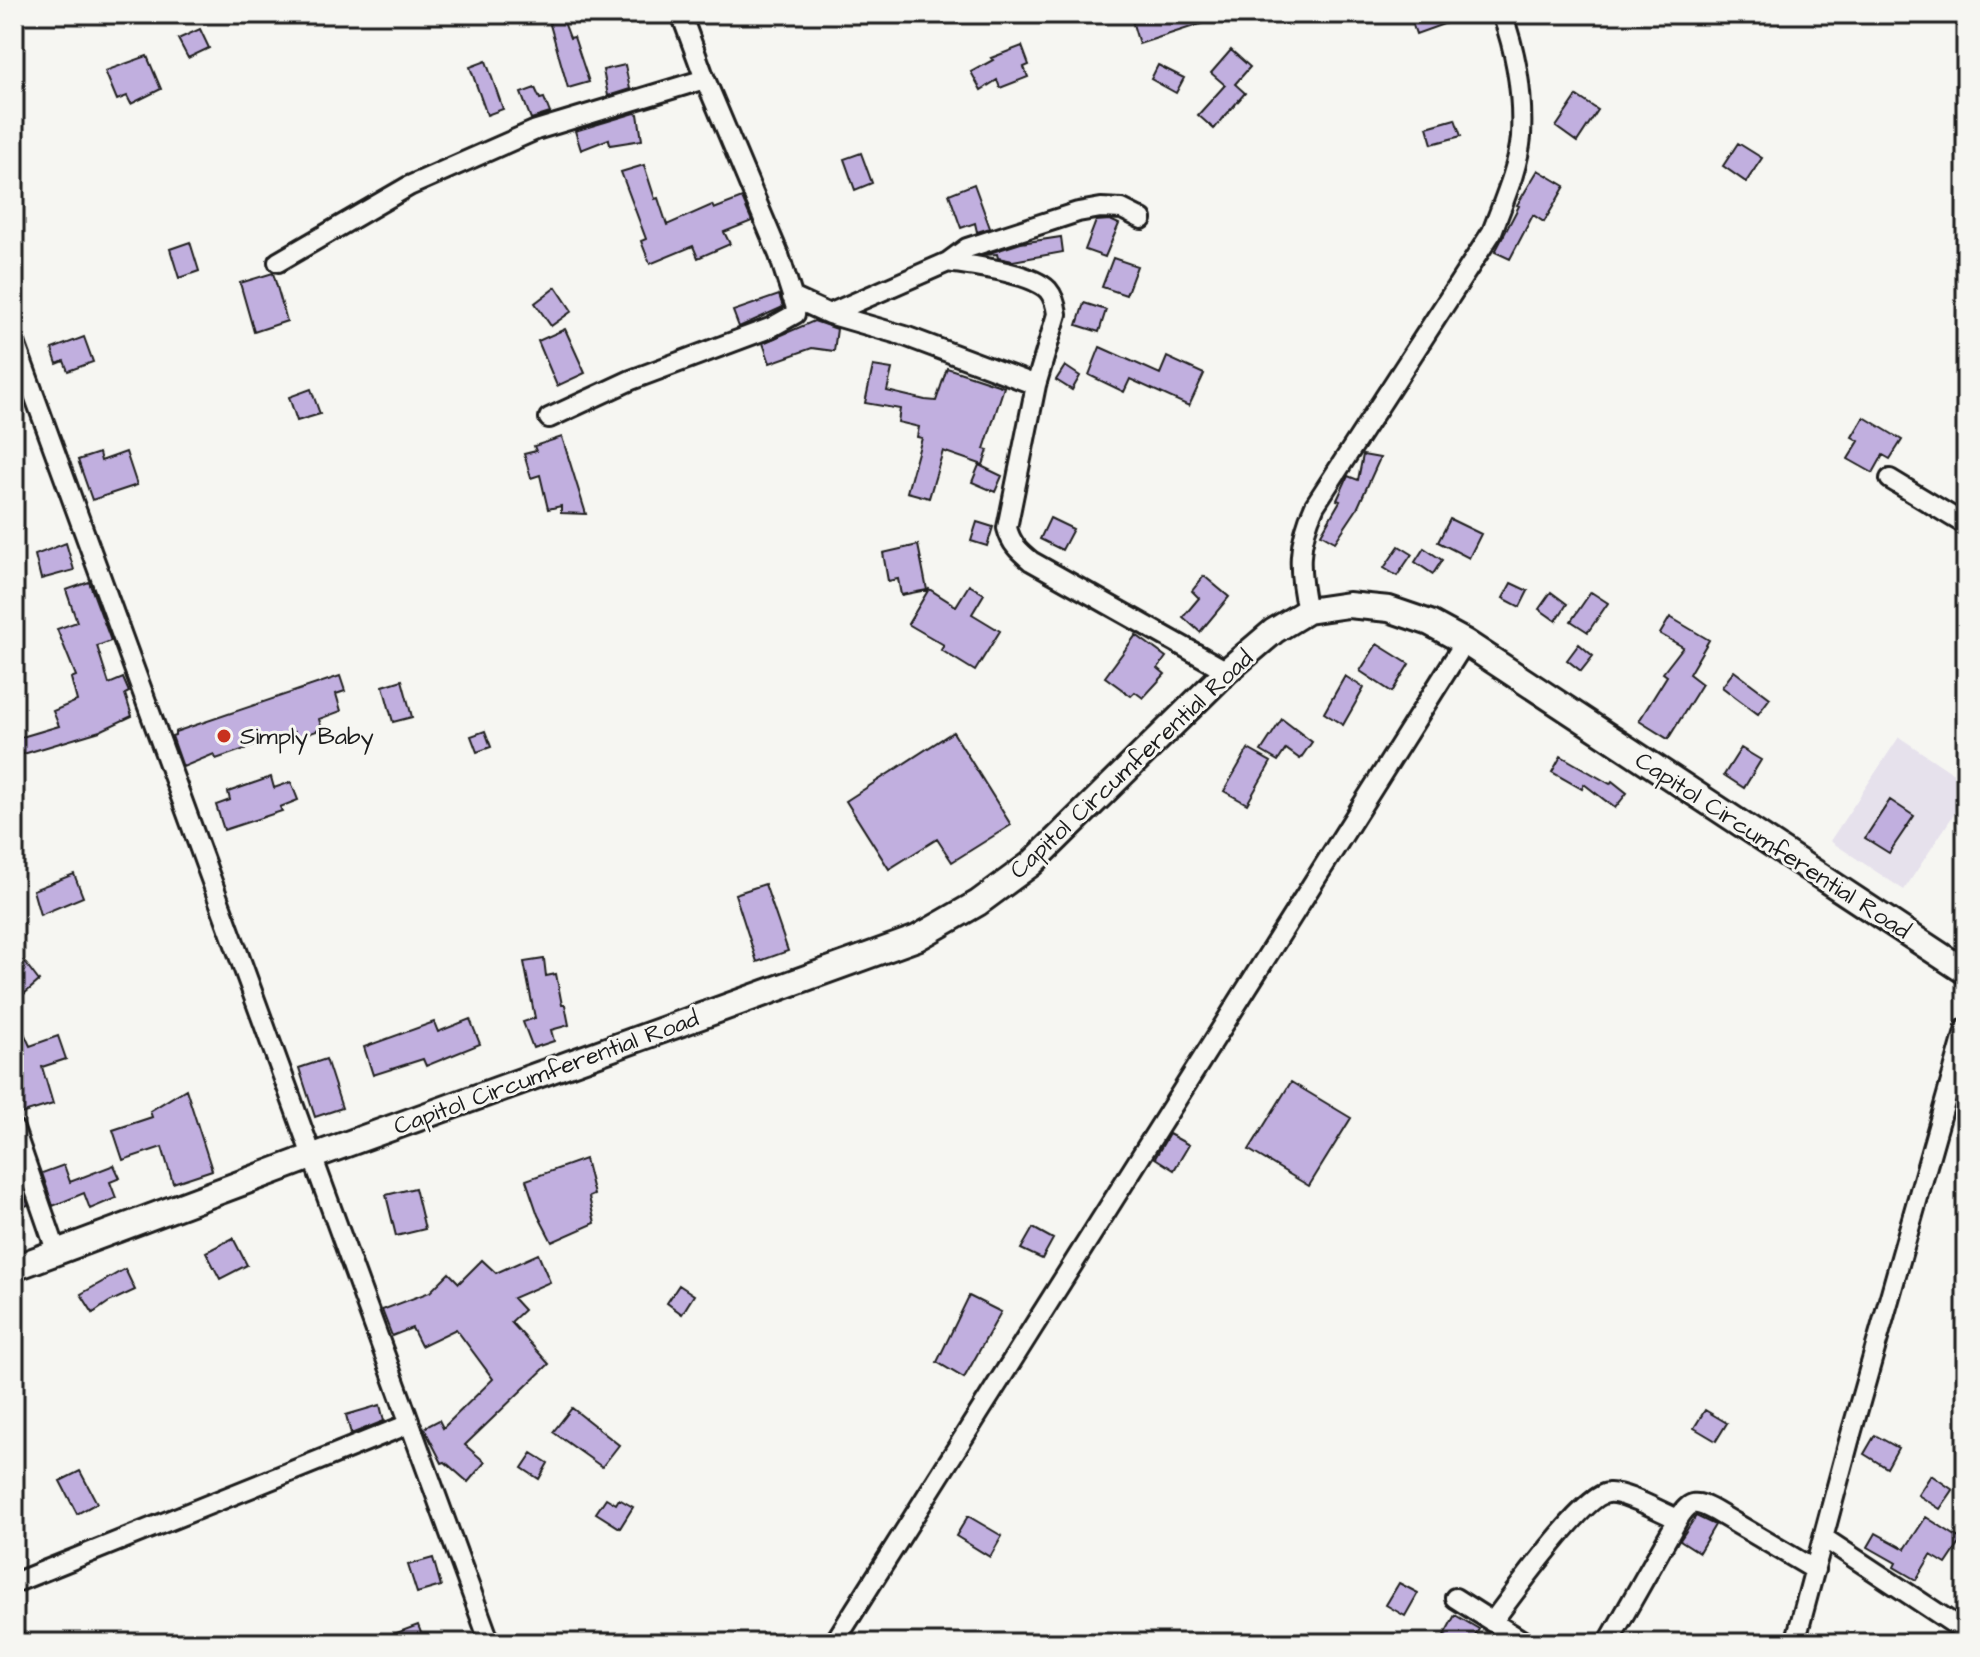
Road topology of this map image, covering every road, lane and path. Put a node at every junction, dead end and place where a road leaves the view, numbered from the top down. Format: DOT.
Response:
graph roads {
  1 [pos="681,14"];
  2 [pos="1502,14"];
  3 [pos="705,79"];
  4 [pos="1142,219"];
  5 [pos="278,262"];
  6 [pos="948,262"];
  7 [pos="792,297"];
  8 [pos="829,314"];
  9 [pos="14,340"];
  10 [pos="1036,385"];
  11 [pos="549,418"];
  12 [pos="1890,479"];
  13 [pos="1966,525"];
  14 [pos="1307,611"];
  15 [pos="1465,642"];
  16 [pos="1227,671"];
  17 [pos="1966,972"];
  18 [pos="1966,1028"];
  19 [pos="14,1129"];
  20 [pos="311,1157"];
  21 [pos="57,1253"];
  22 [pos="14,1268"];
  23 [pos="409,1424"];
  24 [pos="1678,1519"];
  25 [pos="1824,1538"];
  26 [pos="1815,1570"];
  27 [pos="14,1583"];
  28 [pos="1455,1598"];
  29 [pos="1492,1622"];
  30 [pos="1966,1632"];
  31 [pos="490,1643"];
  32 [pos="834,1643"];
  33 [pos="1526,1643"];
  34 [pos="1608,1643"];
  35 [pos="1795,1643"];
  1 -- 3 [label="street"];
  2 -- 14 [label="street"];
  3 -- 5 [label="street"];
  3 -- 7 [label="street"];
  4 -- 6 [label="street"];
  6 -- 8 [label="street"];
  6 -- 10 [label="street"];
  7 -- 8 [label="street"];
  7 -- 11 [label="street"];
  8 -- 10 [label="street"];
  9 -- 20 [label="street"];
  10 -- 16 [label="street"];
  12 -- 13 [label="street"];
  14 -- 15 [label="main road, Capitol Circumferential Road"];
  14 -- 16 [label="main road, Capitol Circumferential Road"];
  15 -- 17 [label="main road, Capitol Circumferential Road"];
  15 -- 32 [label="street"];
  16 -- 20 [label="main road, Capitol Circumferential Road"];
  18 -- 25 [label="street"];
  19 -- 21 [label="street"];
  20 -- 21 [label="main road, Capitol Circumferential Road"];
  20 -- 23 [label="street"];
  21 -- 22 [label="main road, Capitol Circumferential Road"];
  23 -- 27 [label="street"];
  23 -- 31 [label="street"];
  24 -- 26 [label="street"];
  24 -- 29 [label="street"];
  24 -- 34 [label="street"];
  25 -- 26 [label="street"];
  25 -- 30 [label="street"];
  26 -- 35 [label="street"];
  28 -- 29 [label="street"];
  29 -- 33 [label="street"];
}
